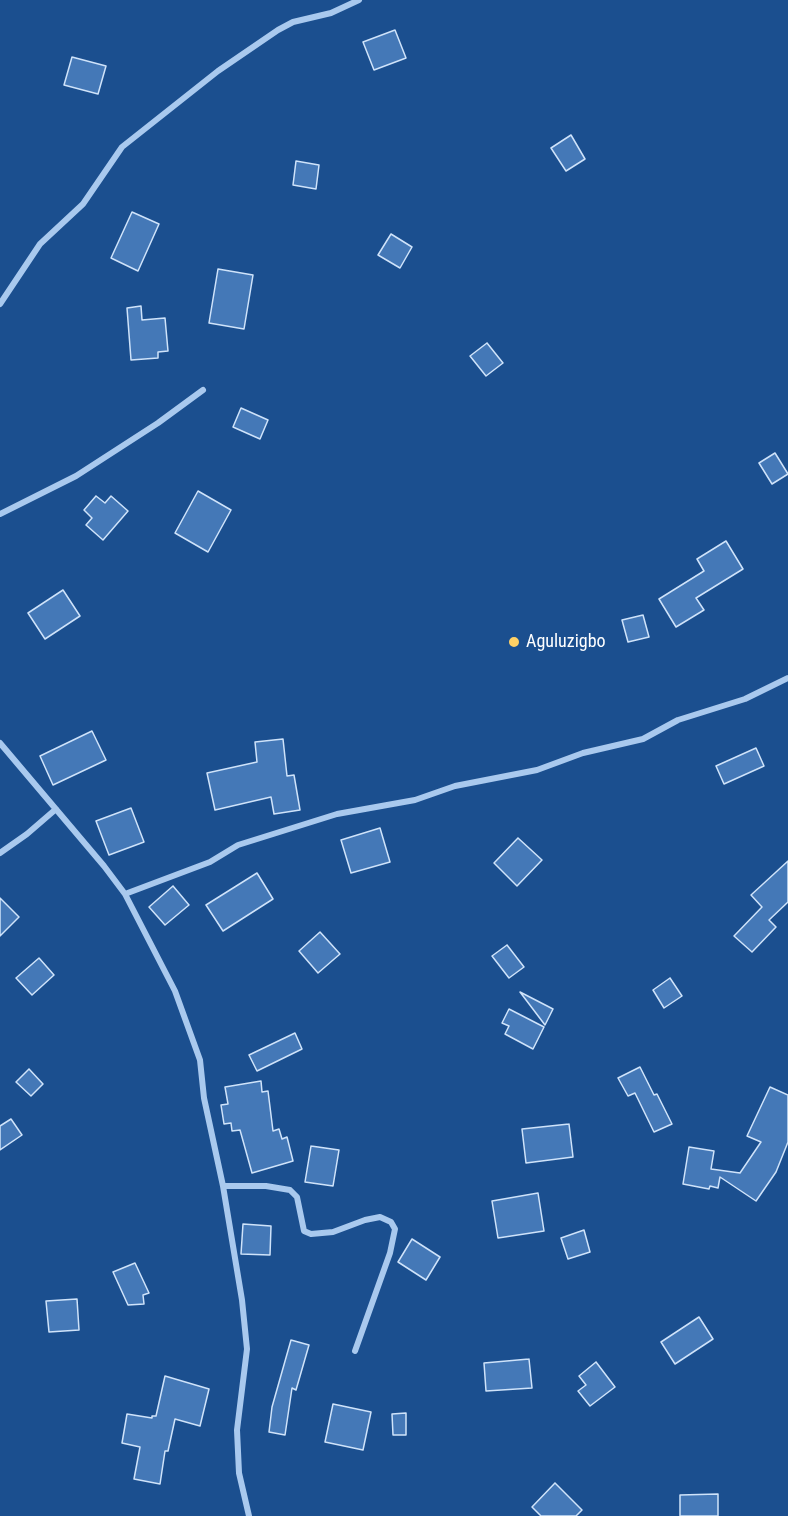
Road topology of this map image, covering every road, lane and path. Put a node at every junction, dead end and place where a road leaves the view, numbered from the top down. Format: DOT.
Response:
graph roads {
  1 [pos="359,0"];
  2 [pos="0,304"];
  3 [pos="203,390"];
  4 [pos="0,514"];
  5 [pos="788,678"];
  6 [pos="0,743"];
  7 [pos="56,809"];
  8 [pos="0,853"];
  9 [pos="125,894"];
  10 [pos="223,1186"];
  11 [pos="355,1351"];
  12 [pos="249,1516"];
  1 -- 2 [label="street"];
  3 -- 4 [label="street"];
  5 -- 9 [label="street"];
  6 -- 7 [label="street"];
  7 -- 8 [label="street"];
  7 -- 9 [label="street"];
  9 -- 10 [label="street"];
  10 -- 11 [label="street"];
  10 -- 12 [label="street"];
}
